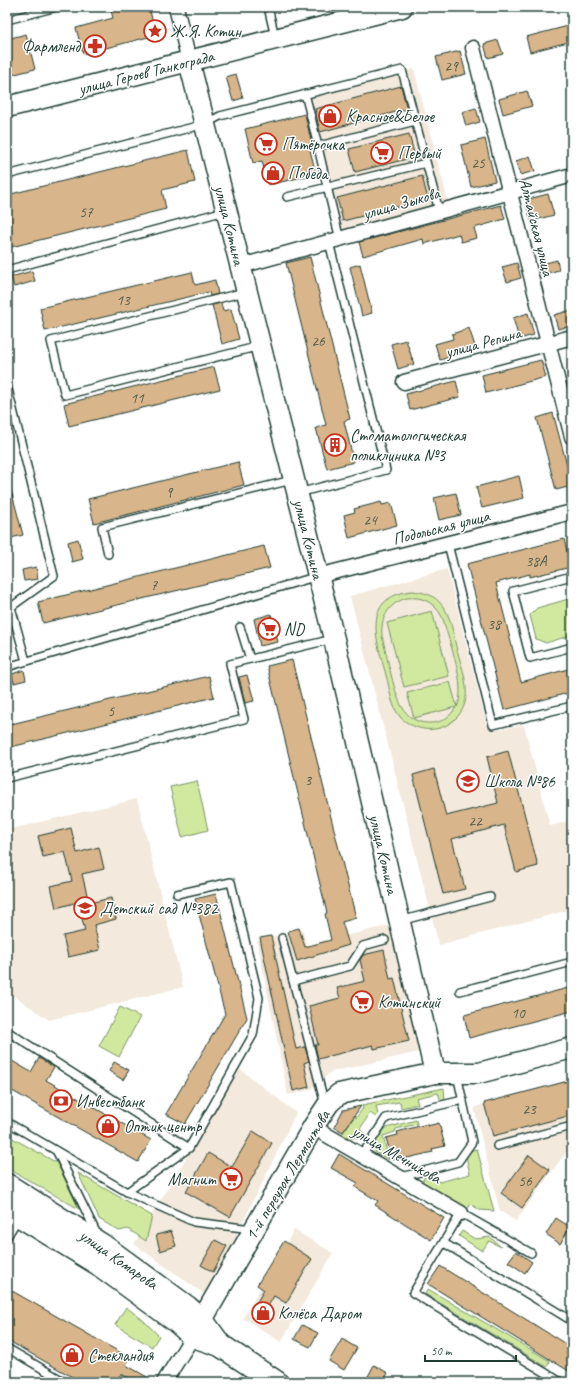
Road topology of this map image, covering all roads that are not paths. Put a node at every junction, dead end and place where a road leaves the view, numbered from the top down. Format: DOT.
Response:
graph roads {
  1 [pos="56,7"];
  2 [pos="176,7"];
  3 [pos="268,7"];
  4 [pos="402,7"];
  5 [pos="7,20"];
  6 [pos="275,39"];
  7 [pos="473,48"];
  8 [pos="189,61"];
  9 [pos="305,94"];
  10 [pos="7,107"];
  11 [pos="415,121"];
  12 [pos="205,124"];
  13 [pos="319,146"];
  14 [pos="426,163"];
  15 [pos="7,175"];
  16 [pos="572,175"];
  17 [pos="326,186"];
  18 [pos="509,191"];
  19 [pos="287,197"];
  20 [pos="227,211"];
  21 [pos="439,211"];
  22 [pos="334,240"];
  23 [pos="241,266"];
  24 [pos="7,270"];
  25 [pos="247,292"];
  26 [pos="572,337"];
  27 [pos="548,344"];
  28 [pos="260,346"];
  29 [pos="404,382"];
  30 [pos="7,385"];
  31 [pos="572,437"];
  32 [pos="296,486"];
  33 [pos="572,512"];
  34 [pos="448,544"];
  35 [pos="108,554"];
  36 [pos="318,576"];
  37 [pos="572,576"];
  38 [pos="240,627"];
  39 [pos="334,639"];
  40 [pos="572,647"];
  41 [pos="250,660"];
  42 [pos="26,661"];
  43 [pos="7,666"];
  44 [pos="572,706"];
  45 [pos="7,778"];
  46 [pos="177,894"];
  47 [pos="490,897"];
  48 [pos="400,921"];
  49 [pos="282,938"];
  50 [pos="385,940"];
  51 [pos="572,962"];
  52 [pos="293,981"];
  53 [pos="460,991"];
  54 [pos="7,1031"];
  55 [pos="572,1048"];
  56 [pos="436,1073"];
  57 [pos="456,1073"];
  58 [pos="463,1100"];
  59 [pos="326,1108"];
  60 [pos="7,1122"];
  61 [pos="314,1126"];
  62 [pos="572,1126"];
  63 [pos="497,1146"];
  64 [pos="189,1148"];
  65 [pos="57,1151"];
  66 [pos="362,1155"];
  67 [pos="400,1178"];
  68 [pos="7,1185"];
  69 [pos="127,1192"];
  70 [pos="13,1212"];
  71 [pos="461,1213"];
  72 [pos="254,1230"];
  73 [pos="7,1238"];
  74 [pos="444,1243"];
  75 [pos="102,1245"];
  76 [pos="531,1254"];
  77 [pos="572,1321"];
  78 [pos="198,1328"];
  79 [pos="7,1348"];
  80 [pos="65,1382"];
  81 [pos="164,1382"];
  82 [pos="276,1382"];
  83 [pos="561,1382"];
  1 -- 5 [label="lane"];
  2 -- 8 [label="street, улица Котина"];
  3 -- 6 [label="lane"];
  4 -- 6 [label="street, улица Героев Танкограда"];
  6 -- 8 [label="street, улица Героев Танкограда"];
  7 -- 18 [label="street, Алтайская улица"];
  8 -- 10 [label="street, улица Героев Танкограда"];
  8 -- 12 [label="street, улица Котина"];
  9 -- 11 [label="lane"];
  9 -- 12 [label="lane"];
  9 -- 13 [label="lane"];
  11 -- 13 [label="lane"];
  11 -- 14 [label="lane"];
  12 -- 15 [label="lane"];
  12 -- 20 [label="street, улица Котина"];
  13 -- 17 [label="lane"];
  14 -- 17 [label="lane"];
  14 -- 21 [label="lane"];
  16 -- 18 [label="street, улица Зыкова"];
  17 -- 19 [label="lane"];
  17 -- 22 [label="lane"];
  18 -- 21 [label="street, улица Зыкова"];
  18 -- 27 [label="street, Алтайская улица"];
  20 -- 23 [label="street, улица Котина"];
  20 -- 24 [label="lane"];
  21 -- 22 [label="street, улица Зыкова"];
  22 -- 23 [label="street, улица Зыкова"];
  22 -- 32 [label="lane"];
  23 -- 25 [label="street, улица Котина"];
  25 -- 28 [label="street, улица Котина"];
  25 -- 28 [label="lane"];
  26 -- 27 [label="street, улица Репина"];
  27 -- 29 [label="street, улица Репина"];
  27 -- 31 [label="street, Алтайская улица"];
  28 -- 32 [label="street, улица Котина"];
  30 -- 42 [label="lane"];
  32 -- 35 [label="lane"];
  32 -- 36 [label="street, улица Котина"];
  33 -- 34 [label="street, Подольская улица"];
  34 -- 36 [label="street, Подольская улица"];
  34 -- 44 [label="lane"];
  36 -- 39 [label="street, улица Котина"];
  36 -- 42 [label="lane"];
  37 -- 40 [label="lane"];
  38 -- 41 [label="lane"];
  39 -- 41 [label="lane"];
  39 -- 48 [label="street, улица Котина"];
  41 -- 45 [label="lane"];
  42 -- 43 [label="lane"];
  46 -- 64 [label="lane"];
  47 -- 48 [label="lane"];
  48 -- 56 [label="street, улица Котина"];
  49 -- 52 [label="lane"];
  50 -- 52 [label="lane"];
  51 -- 53 [label="lane"];
  52 -- 59 [label="lane"];
  54 -- 64 [label="lane"];
  55 -- 57 [label="street, 1-й переулок Лермонтова"];
  56 -- 57 [label="street, 1-й переулок Лермонтова"];
  56 -- 59 [label="street, 1-й переулок Лермонтова"];
  57 -- 58 [label="lane"];
  58 -- 66 [label="lane"];
  58 -- 67 [label="lane"];
  59 -- 61 [label="street, 1-й переулок Лермонтова"];
  60 -- 65 [label="lane"];
  61 -- 66 [label="street, улица Мечникова"];
  61 -- 72 [label="street, 1-й переулок Лермонтова"];
  62 -- 63 [label="lane"];
  64 -- 69 [label="lane"];
  65 -- 69 [label="lane"];
  65 -- 75 [label="lane"];
  66 -- 67 [label="street, улица Мечникова"];
  67 -- 71 [label="street, улица Мечникова"];
  68 -- 75 [label="main road, улица Комарова"];
  69 -- 72 [label="lane"];
  70 -- 73 [label="lane"];
  70 -- 78 [label="main road, улица Комарова"];
  71 -- 74 [label="lane"];
  71 -- 76 [label="lane"];
  72 -- 78 [label="street, 1-й переулок Лермонтова"];
  74 -- 77 [label="lane"];
  74 -- 83 [label="lane"];
  75 -- 78 [label="main road, улица Комарова"];
  78 -- 81 [label="street"];
  78 -- 82 [label="main road, улица Комарова"];
  79 -- 80 [label="lane"];
}
